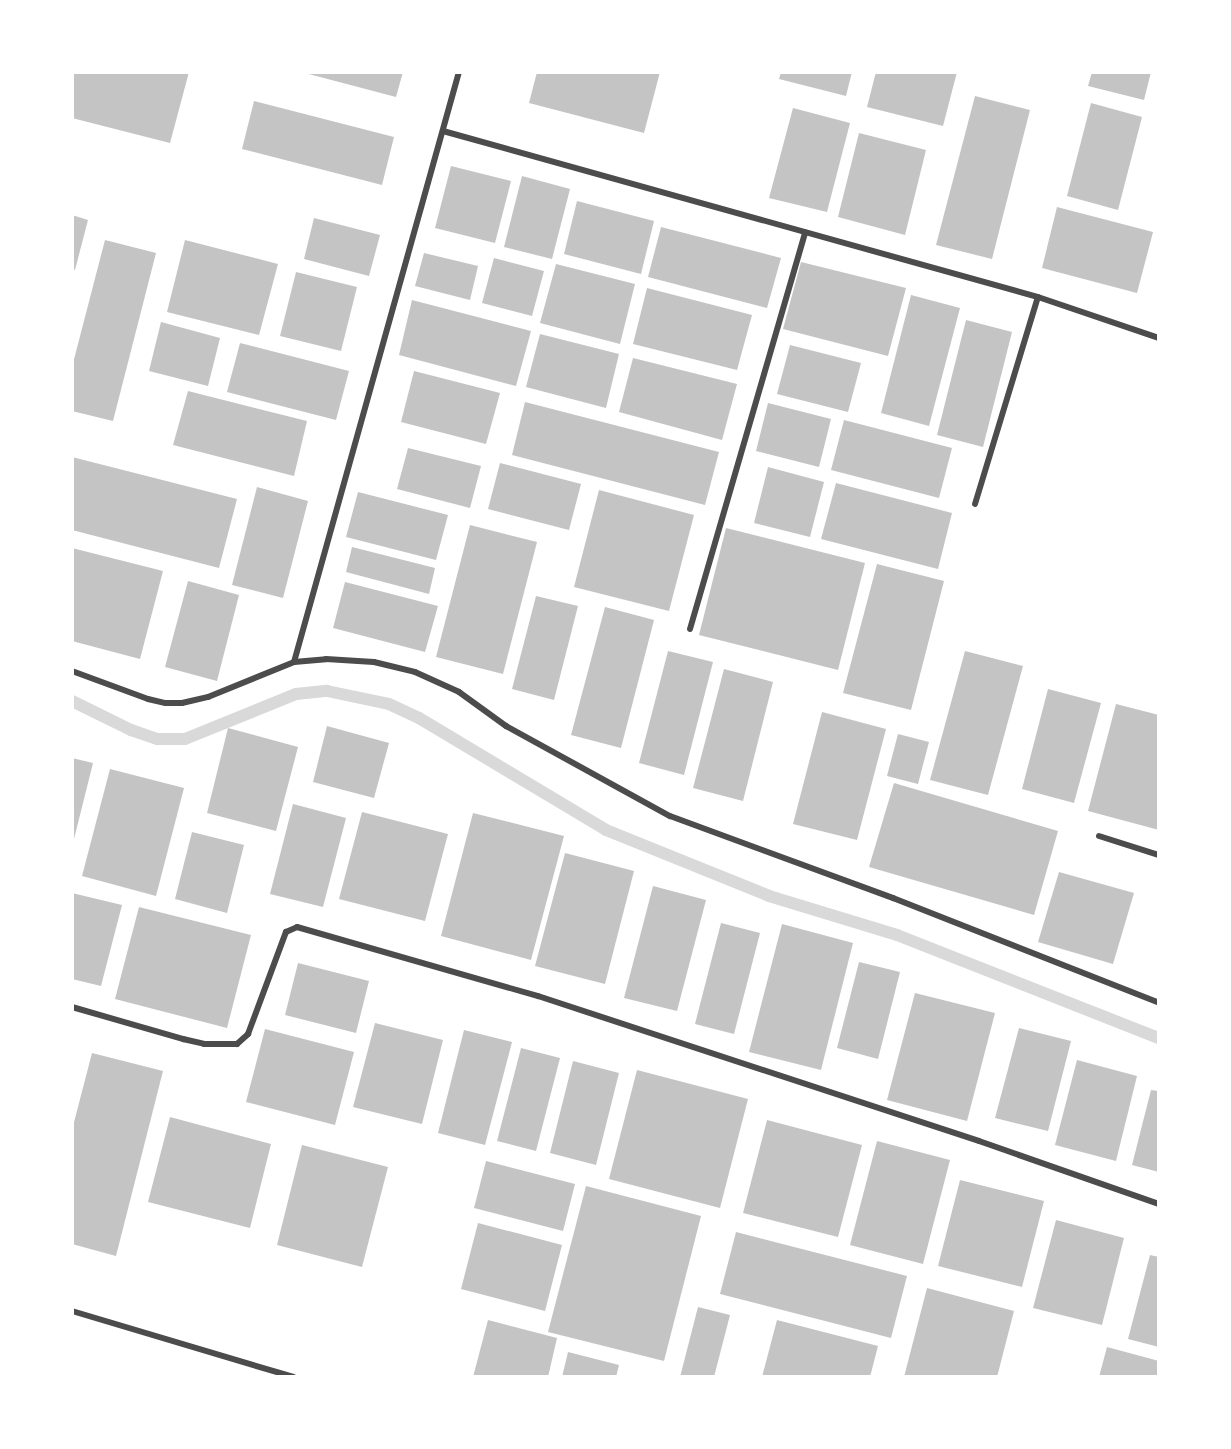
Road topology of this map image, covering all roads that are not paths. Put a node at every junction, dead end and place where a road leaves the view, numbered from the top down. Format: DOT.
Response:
graph roads {
  1 [pos="459,72"];
  2 [pos="442,131"];
  3 [pos="805,232"];
  4 [pos="1038,297"];
  5 [pos="1159,338"];
  6 [pos="975,504"];
  7 [pos="690,628"];
  8 [pos="294,662"];
  9 [pos="72,671"];
  10 [pos="1099,836"];
  11 [pos="1159,855"];
  12 [pos="1159,1003"];
  13 [pos="72,1008"];
  14 [pos="1159,1204"];
  15 [pos="72,1311"];
  16 [pos="293,1377"];
  1 -- 2 [label="street"];
  2 -- 3 [label="street"];
  2 -- 8 [label="street"];
  3 -- 4 [label="street"];
  3 -- 7 [label="street"];
  4 -- 5 [label="street"];
  4 -- 6 [label="street"];
  8 -- 9 [label="street"];
  8 -- 12 [label="street"];
  10 -- 11 [label="street"];
  13 -- 14 [label="street"];
  15 -- 16 [label="street"];
}
